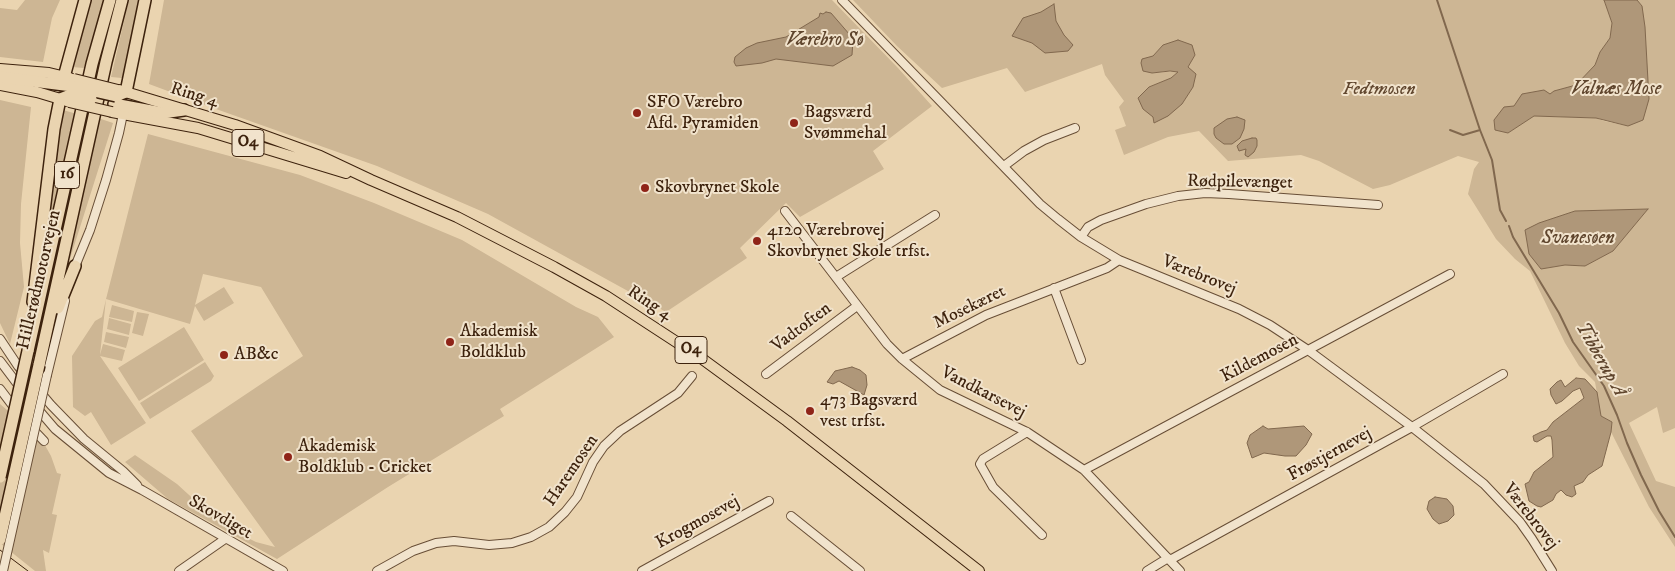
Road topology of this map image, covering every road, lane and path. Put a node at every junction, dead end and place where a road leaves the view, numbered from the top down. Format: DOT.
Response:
graph roads {
  1 [pos="85,0"];
  2 [pos="110,0"];
  3 [pos="122,0"];
  4 [pos="145,0"];
  5 [pos="842,0"];
  6 [pos="0,68"];
  7 [pos="0,77"];
  8 [pos="0,85"];
  9 [pos="67,89"];
  10 [pos="119,102"];
  11 [pos="184,110"];
  12 [pos="1075,128"];
  13 [pos="1004,166"];
  14 [pos="371,180"];
  15 [pos="1378,205"];
  16 [pos="785,211"];
  17 [pos="936,215"];
  18 [pos="1081,237"];
  19 [pos="1119,260"];
  20 [pos="75,266"];
  21 [pos="1450,274"];
  22 [pos="836,277"];
  23 [pos="1054,288"];
  24 [pos="857,306"];
  25 [pos="0,339"];
  26 [pos="45,340"];
  27 [pos="1308,350"];
  28 [pos="28,351"];
  29 [pos="902,360"];
  30 [pos="1080,360"];
  31 [pos="0,361"];
  32 [pos="766,374"];
  33 [pos="1503,374"];
  34 [pos="692,376"];
  35 [pos="0,389"];
  36 [pos="1412,427"];
  37 [pos="1027,432"];
  38 [pos="44,441"];
  39 [pos="1084,470"];
  40 [pos="0,477"];
  41 [pos="142,490"];
  42 [pos="769,500"];
  43 [pos="791,516"];
  44 [pos="1042,535"];
  45 [pos="0,539"];
  46 [pos="225,539"];
  47 [pos="1169,559"];
  48 [pos="4,571"];
  49 [pos="179,571"];
  50 [pos="282,571"];
  51 [pos="377,571"];
  52 [pos="642,571"];
  53 [pos="860,571"];
  54 [pos="979,571"];
  55 [pos="1147,571"];
  56 [pos="1180,571"];
  57 [pos="1552,571"];
  1 -- 9 [label="highway"];
  2 -- 28 [label="highway, Hillerødmotorvejen / 16"];
  3 -- 26 [label="highway, Hillerødmotorvejen / 16"];
  4 -- 10 [label="highway"];
  5 -- 13 [label="street, Værebrovej"];
  6 -- 9 [label="main road, Ring 4 / O4"];
  7 -- 9 [label="highway"];
  8 -- 9 [label="main road, Ring 4 / O4"];
  9 -- 10 [label="highway, bridge"];
  9 -- 10 [label="main road, Ring 4 / O4, bridge"];
  9 -- 28 [label="highway"];
  10 -- 11 [label="highway"];
  10 -- 14 [label="main road, Ring 4 / O4"];
  10 -- 20 [label="street"];
  11 -- 14 [label="main road, Ring 4 / O4"];
  12 -- 13 [label="street"];
  13 -- 18 [label="street, Værebrovej"];
  14 -- 54 [label="main road, Ring 4 / O4"];
  15 -- 18 [label="street, Rødpilevænget"];
  16 -- 22 [label="street, Vandkarsevej"];
  17 -- 22 [label="street"];
  18 -- 19 [label="street, Værebrovej"];
  19 -- 23 [label="street, Mosekæret"];
  19 -- 27 [label="street, Værebrovej"];
  20 -- 26 [label="highway"];
  20 -- 48 [label="street, bridge"];
  21 -- 27 [label="street, Kildemosen"];
  22 -- 24 [label="street, Vandkarsevej"];
  23 -- 29 [label="street, Mosekæret"];
  23 -- 30 [label="street"];
  24 -- 29 [label="street, Vandkarsevej"];
  24 -- 32 [label="street, Vadtoften"];
  25 -- 41 [label="street, Skovdiget"];
  26 -- 45 [label="highway, Hillerødmotorvejen / 16, bridge"];
  27 -- 36 [label="street, Værebrovej"];
  27 -- 39 [label="street, Kildemosen"];
  28 -- 40 [label="highway, Hillerødmotorvejen / 16, bridge"];
  29 -- 37 [label="street, Vandkarsevej"];
  31 -- 41 [label="street, Skovdiget"];
  33 -- 36 [label="street, Frøstjernevej"];
  34 -- 51 [label="street, Haremosen"];
  35 -- 38 [label="street"];
  36 -- 47 [label="street, Frøstjernevej"];
  36 -- 57 [label="street, Værebrovej"];
  37 -- 39 [label="street, Vandkarsevej"];
  37 -- 44 [label="street"];
  39 -- 47 [label="street, Vandkarsevej"];
  41 -- 46 [label="street, Skovdiget"];
  42 -- 52 [label="street, Krogmosevej"];
  43 -- 53 [label="street"];
  46 -- 49 [label="street"];
  46 -- 50 [label="street, Skovdiget"];
  47 -- 55 [label="street"];
  47 -- 56 [label="street, Vandkarsevej"];
}
